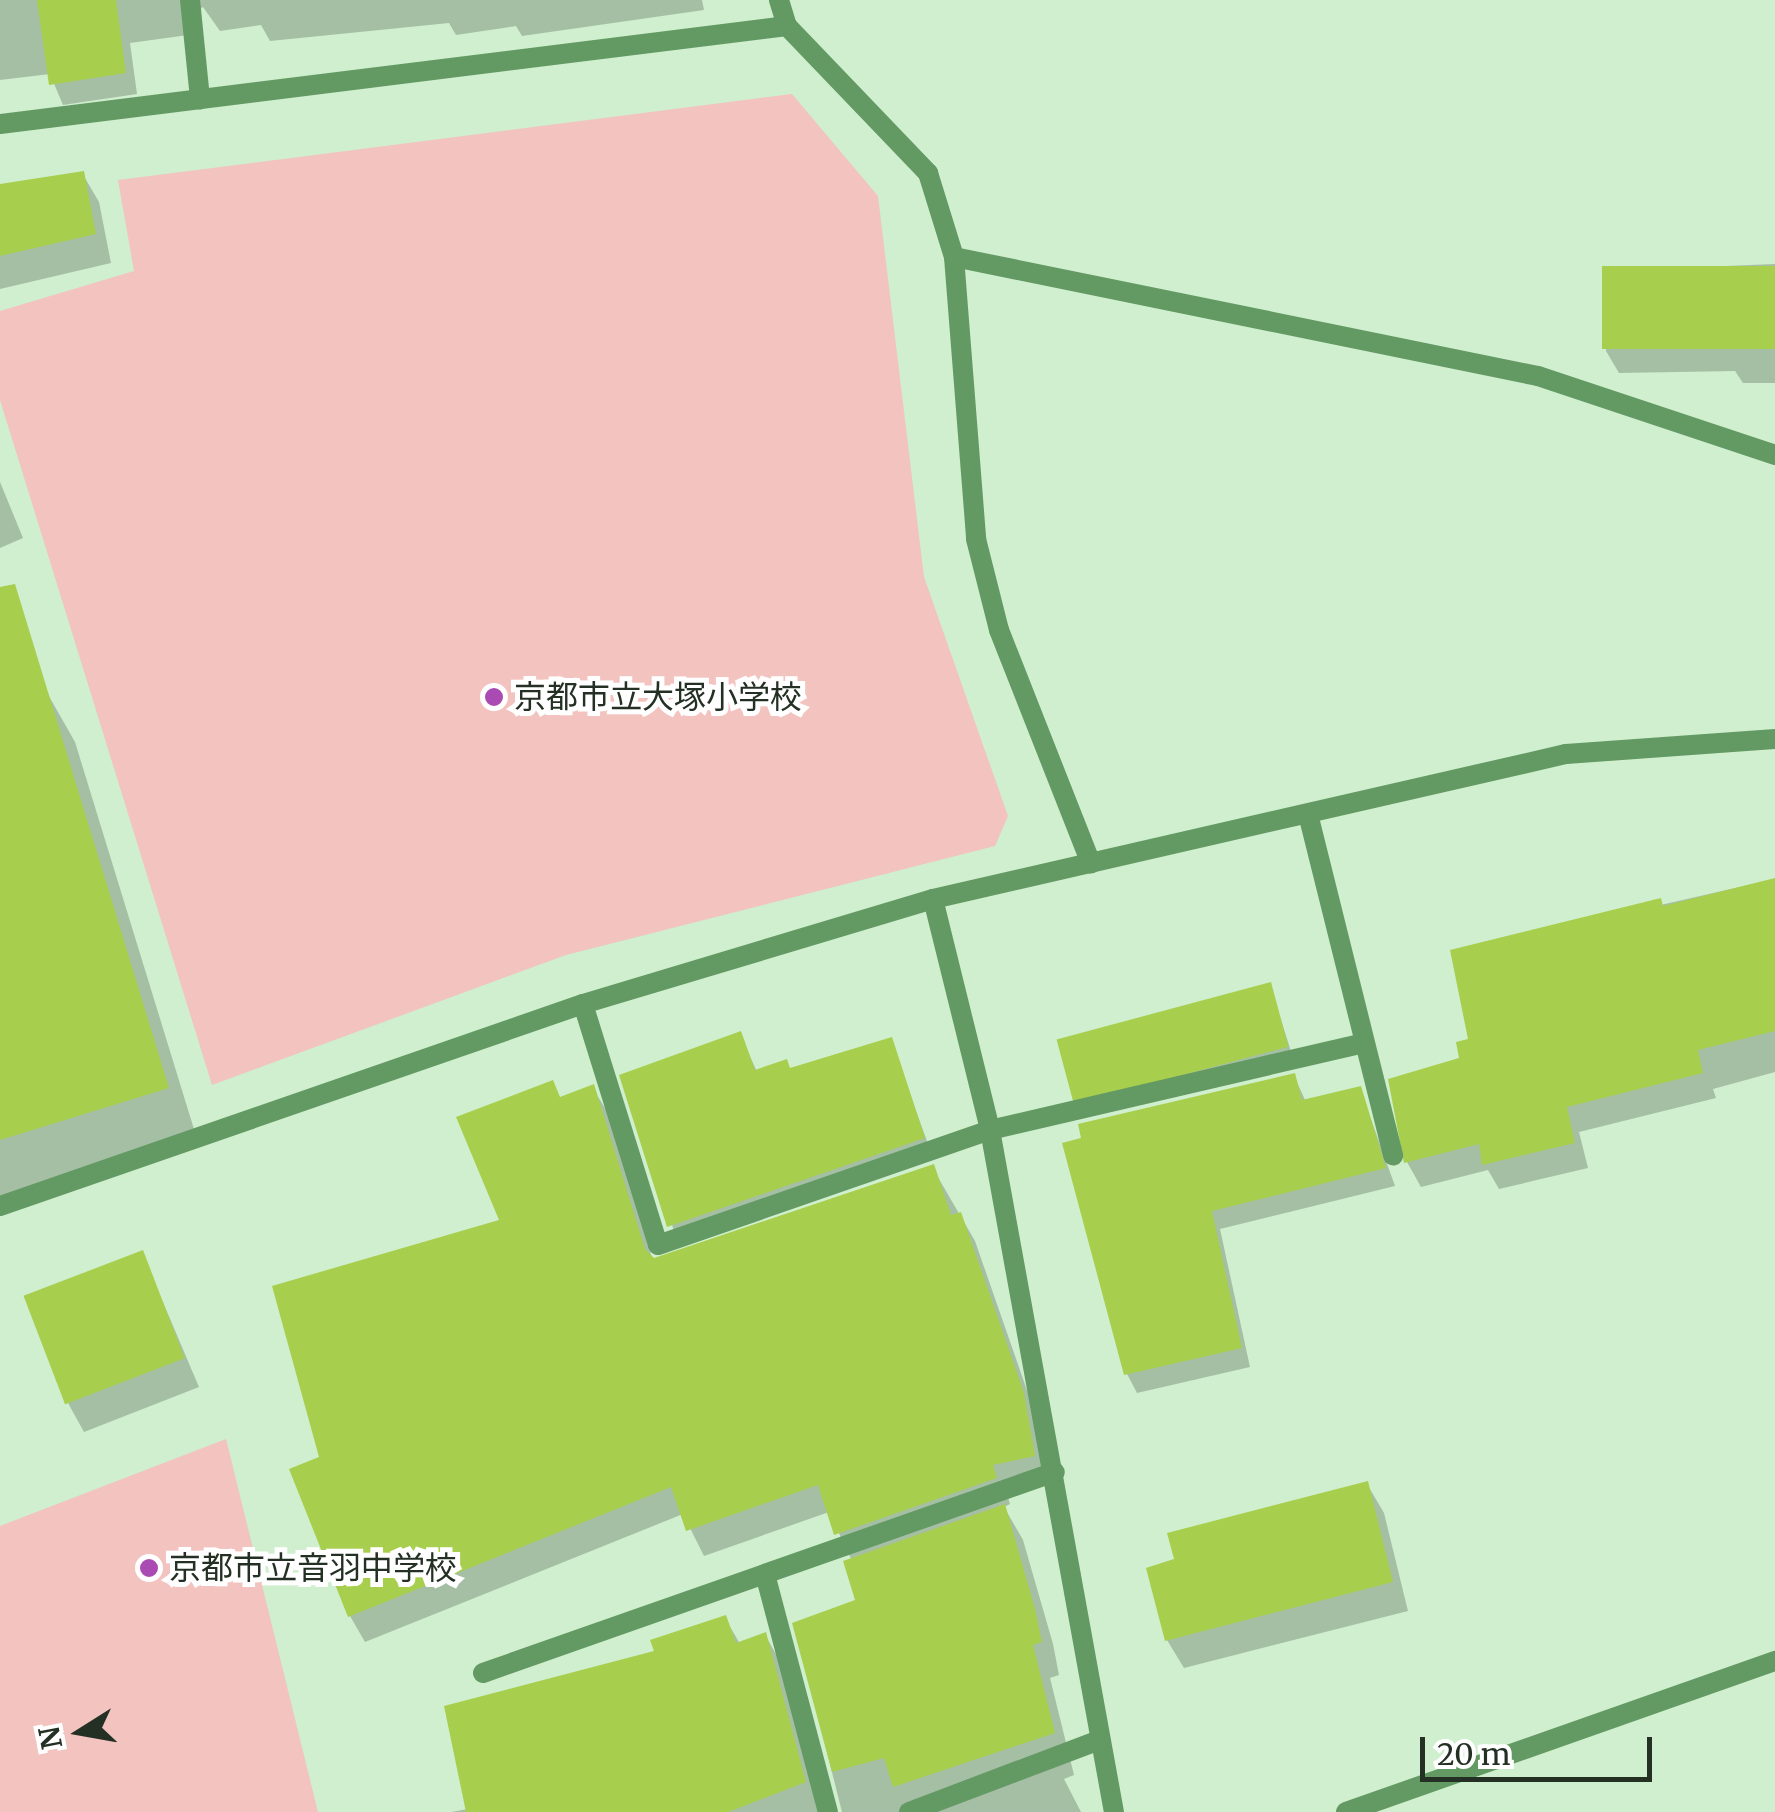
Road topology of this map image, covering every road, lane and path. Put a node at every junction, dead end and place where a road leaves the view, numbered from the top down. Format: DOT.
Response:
graph roads {
  1 [pos="190,0"];
  2 [pos="780,0"];
  3 [pos="787,26"];
  4 [pos="200,100"];
  5 [pos="0,124"];
  6 [pos="954,257"];
  7 [pos="1775,455"];
  8 [pos="1775,739"];
  9 [pos="1308,814"];
  10 [pos="1091,863"];
  11 [pos="933,900"];
  12 [pos="582,1004"];
  13 [pos="1361,1044"];
  14 [pos="990,1130"];
  15 [pos="1393,1156"];
  16 [pos="0,1206"];
  17 [pos="1055,1472"];
  18 [pos="765,1574"];
  19 [pos="1775,1662"];
  20 [pos="483,1673"];
  21 [pos="1100,1740"];
  22 [pos="828,1812"];
  23 [pos="909,1812"];
  24 [pos="1114,1812"];
  25 [pos="1346,1812"];
  1 -- 4 [label="street"];
  2 -- 3 [label="street"];
  3 -- 4 [label="street"];
  3 -- 6 [label="street"];
  4 -- 5 [label="street"];
  6 -- 7 [label="street"];
  6 -- 10 [label="street"];
  8 -- 9 [label="street"];
  9 -- 10 [label="street"];
  9 -- 13 [label="street"];
  10 -- 11 [label="street"];
  11 -- 12 [label="street"];
  11 -- 14 [label="street"];
  12 -- 14 [label="street"];
  12 -- 16 [label="street"];
  13 -- 14 [label="street"];
  13 -- 15 [label="street"];
  14 -- 17 [label="street"];
  17 -- 18 [label="street"];
  17 -- 21 [label="street"];
  18 -- 20 [label="street"];
  18 -- 22 [label="street"];
  19 -- 25 [label="street"];
  21 -- 23 [label="street"];
  21 -- 24 [label="street"];
}
